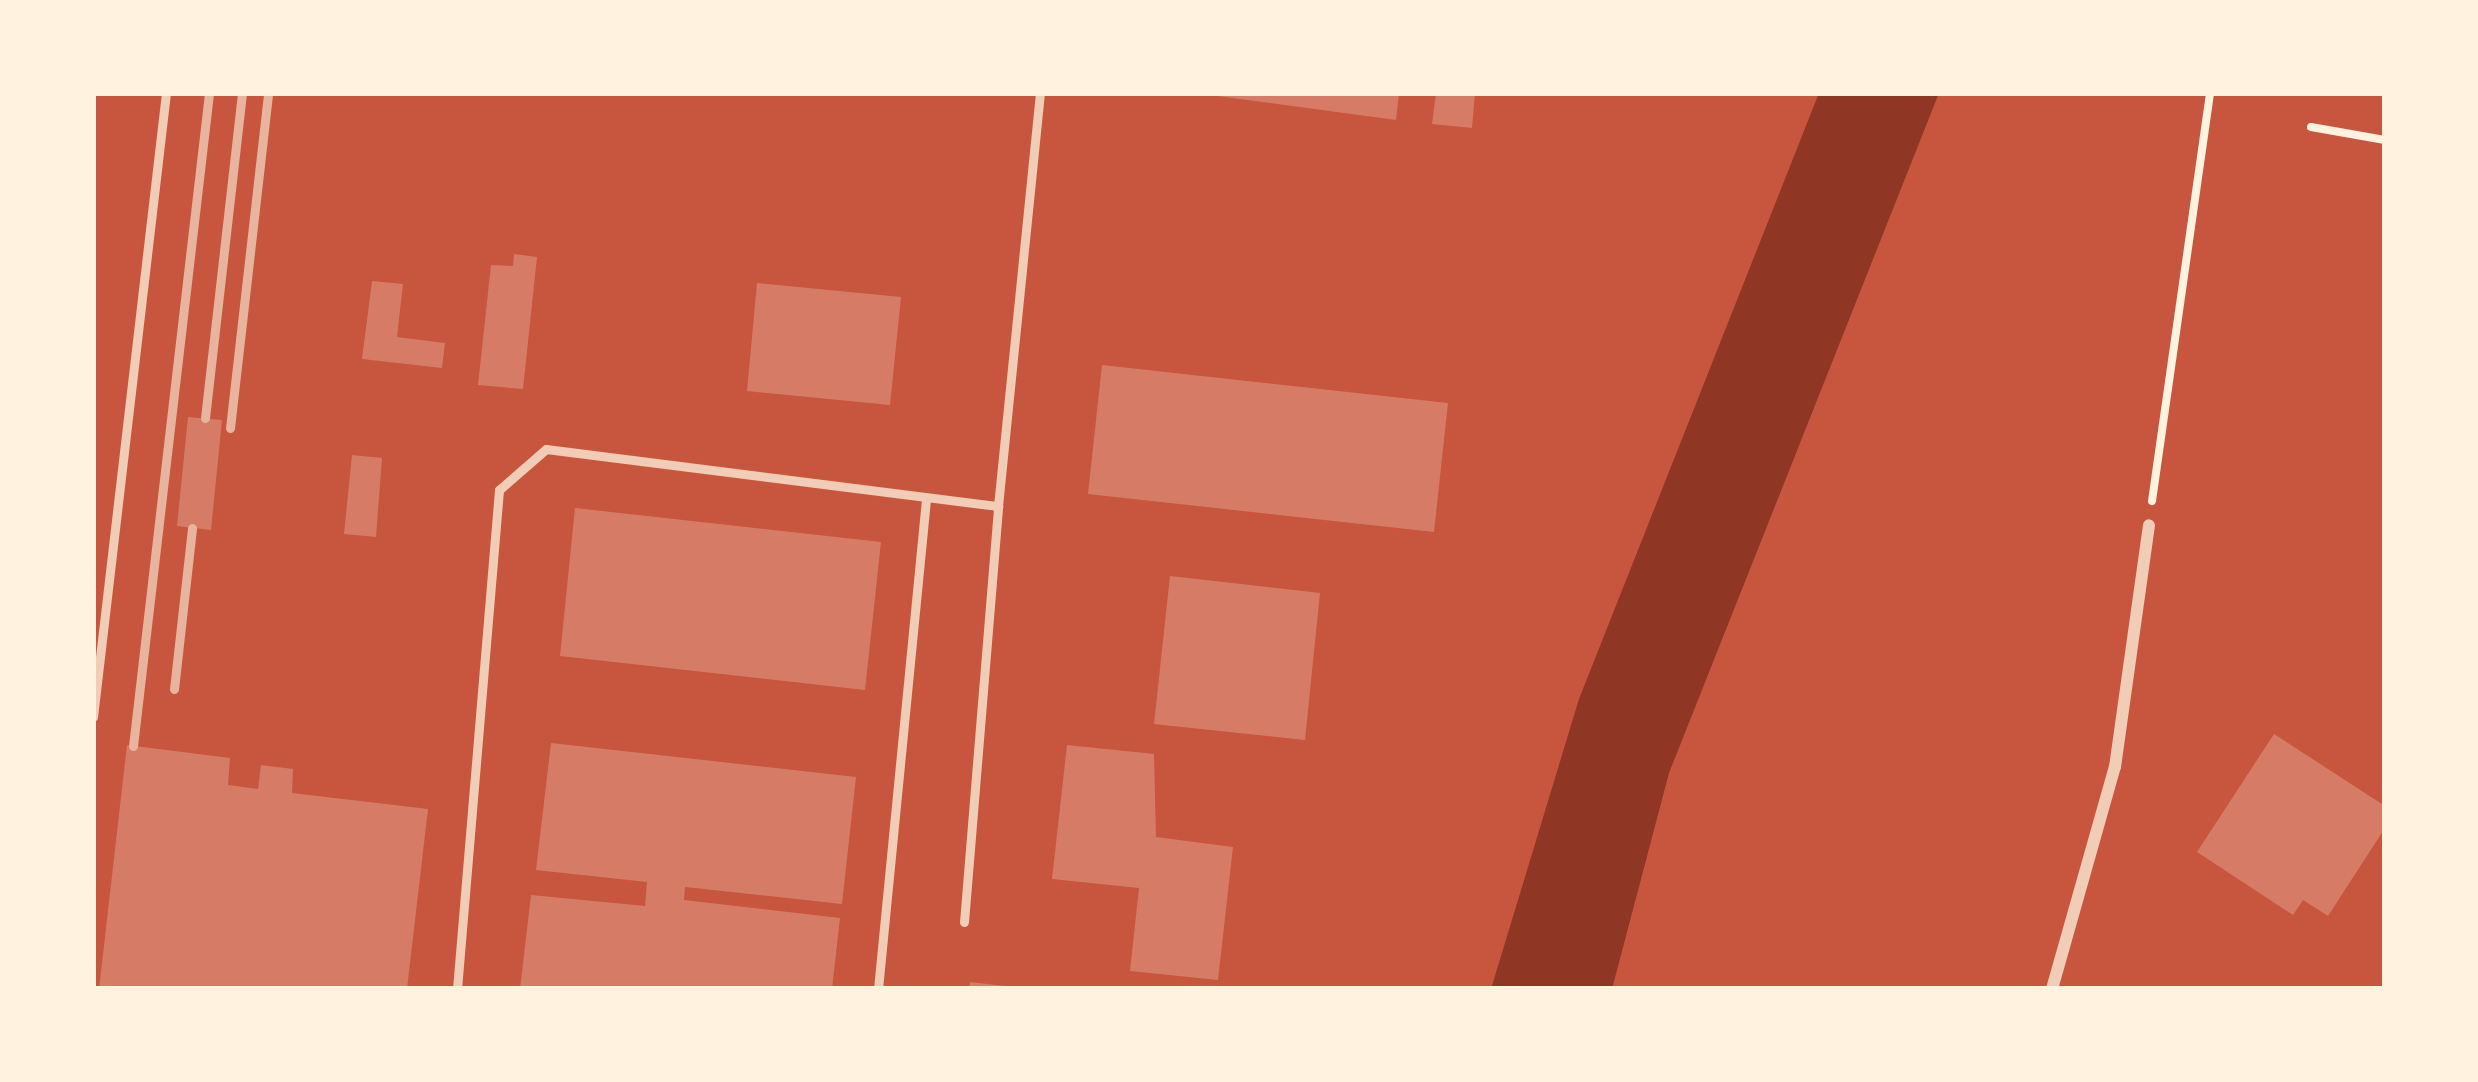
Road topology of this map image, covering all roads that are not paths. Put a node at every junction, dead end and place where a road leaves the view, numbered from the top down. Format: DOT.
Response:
graph roads {
  1 [pos="166,93"];
  2 [pos="1040,93"];
  3 [pos="926,496"];
  4 [pos="998,506"];
  5 [pos="2149,525"];
  6 [pos="93,717"];
  7 [pos="964,922"];
  8 [pos="457,989"];
  9 [pos="878,989"];
  10 [pos="2052,989"];
  1 -- 6 [label="lane"];
  2 -- 4 [label="lane"];
  3 -- 4 [label="lane"];
  3 -- 8 [label="lane"];
  3 -- 9 [label="lane"];
  4 -- 7 [label="lane"];
  5 -- 10 [label="street"];
}
